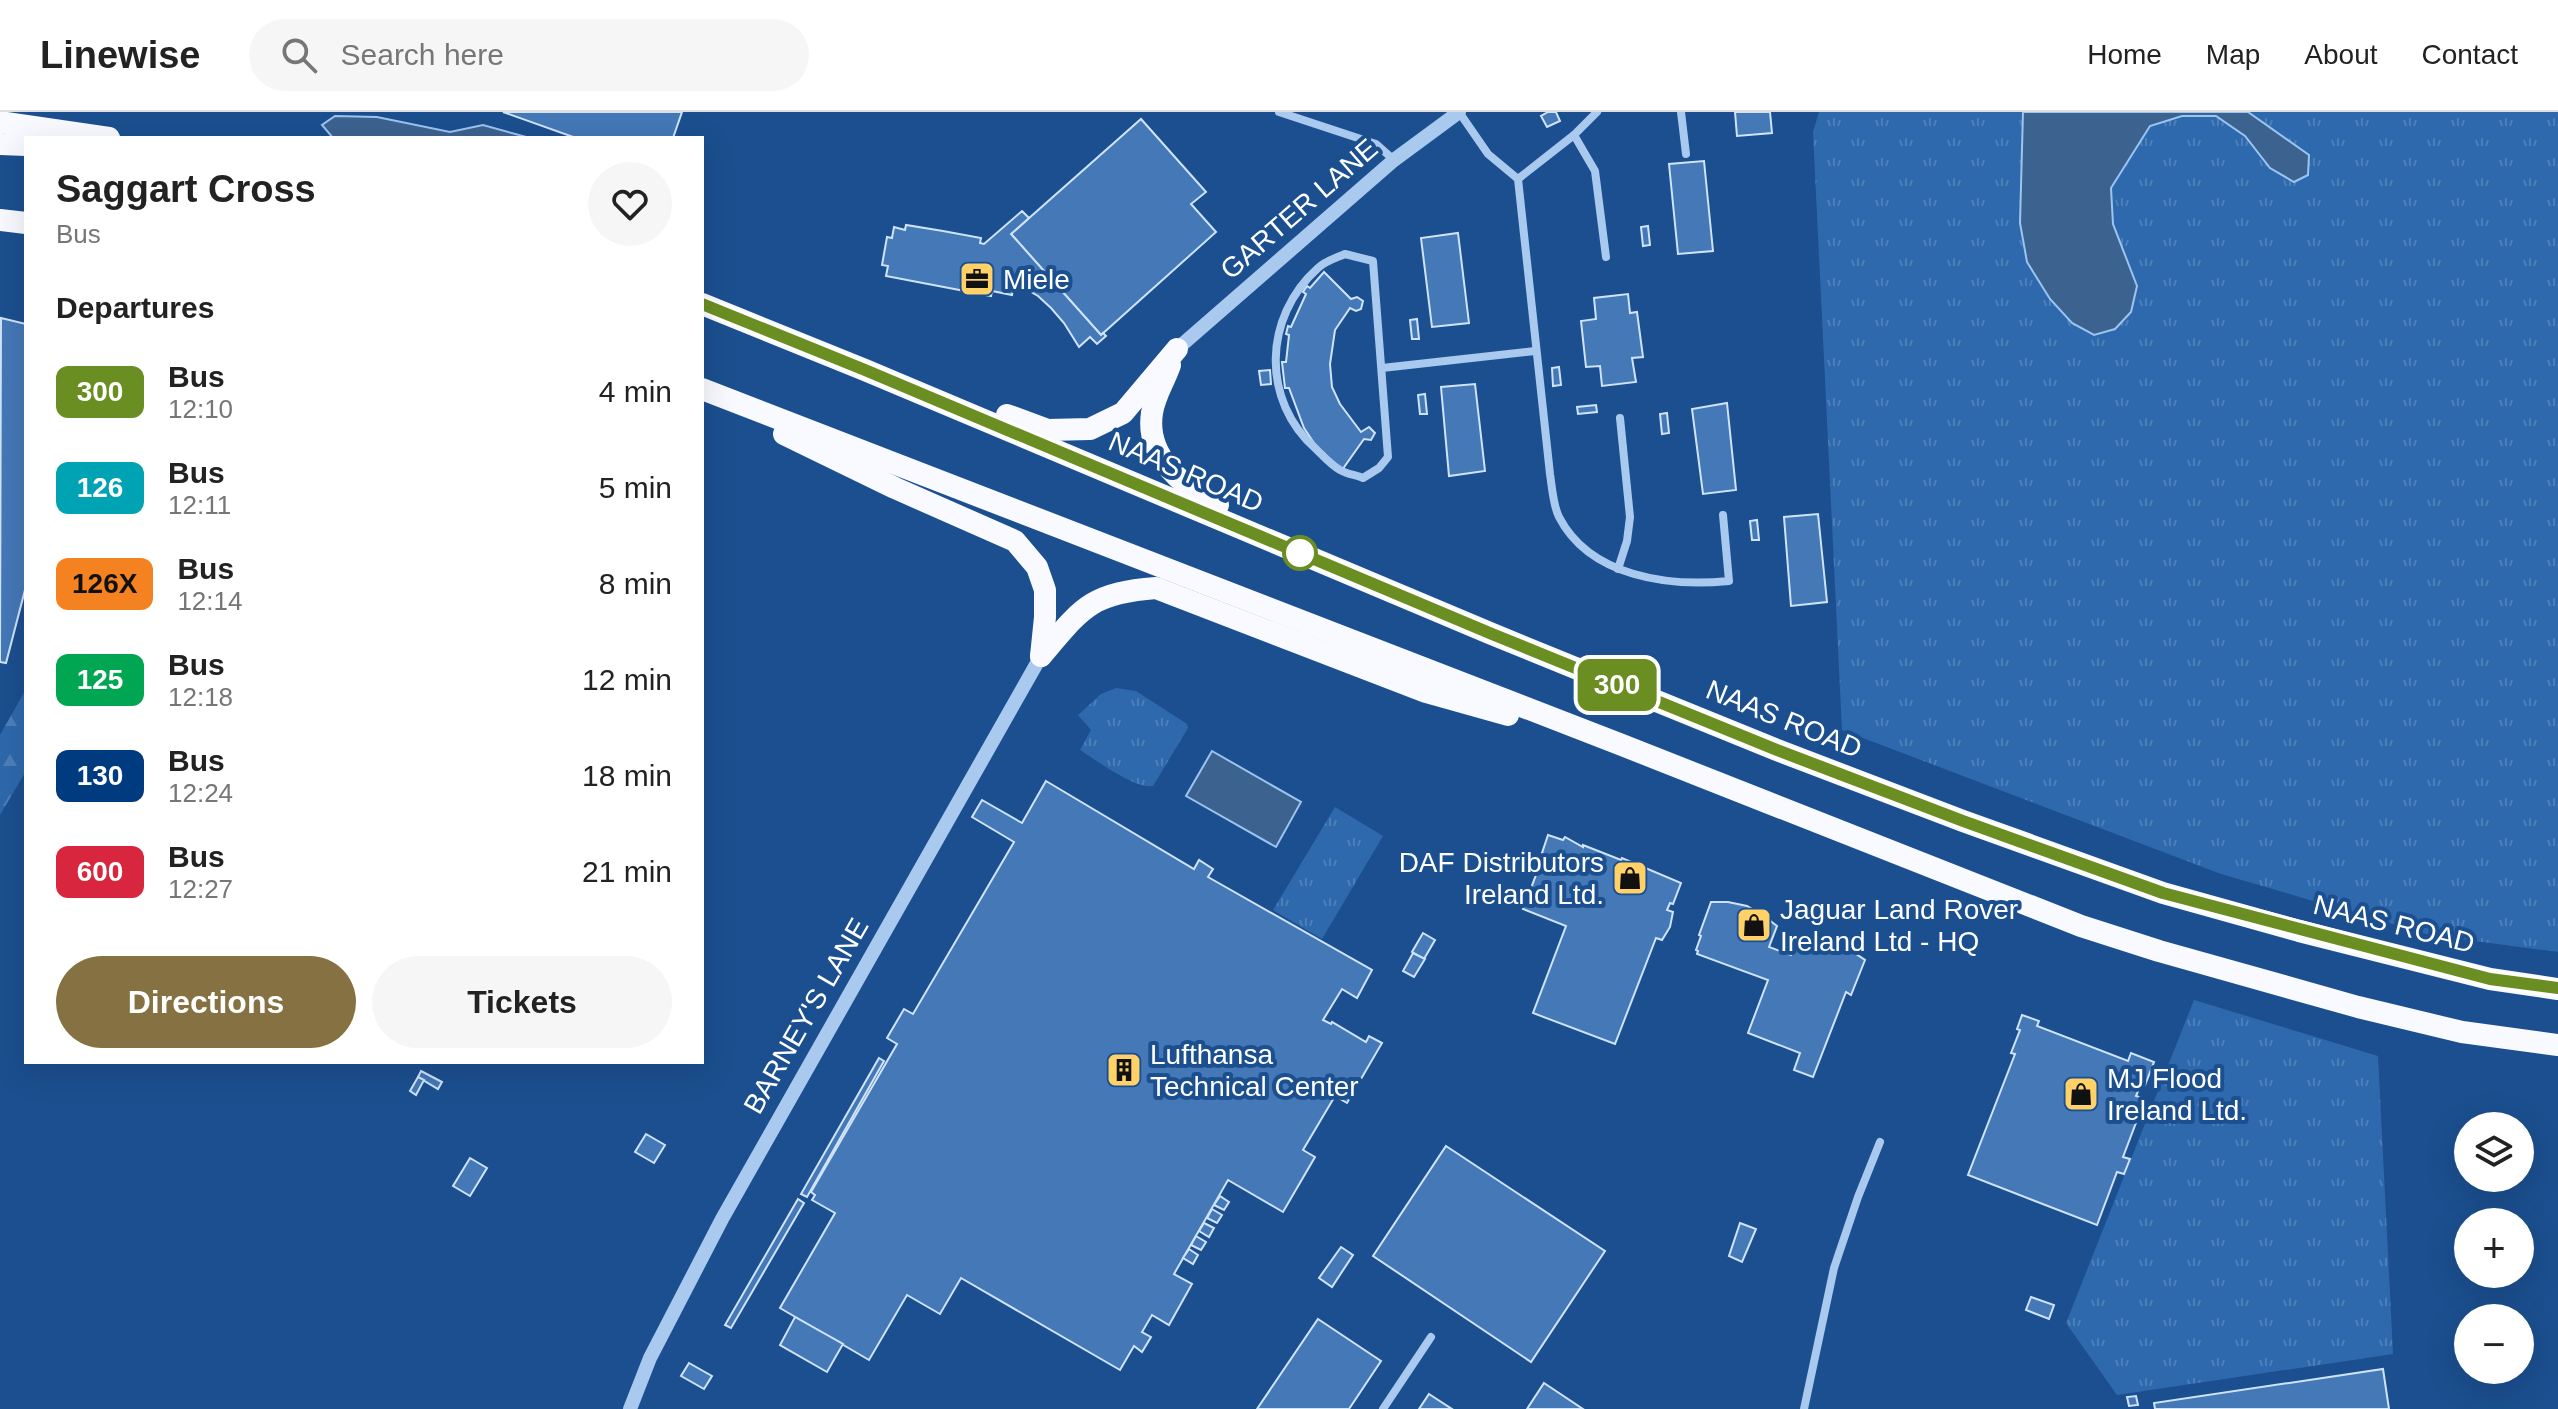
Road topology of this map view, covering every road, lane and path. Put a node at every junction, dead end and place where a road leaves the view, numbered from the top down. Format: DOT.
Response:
graph roads {
  1 [pos="1279,112"];
  2 [pos="1459,112"];
  3 [pos="1597,112"];
  4 [pos="1681,112"];
  5 [pos="0,122"];
  6 [pos="1574,135"];
  7 [pos="95,136"];
  8 [pos="0,144"];
  9 [pos="24,145"];
  10 [pos="1686,154"];
  11 [pos="1394,160"];
  12 [pos="1518,179"];
  13 [pos="0,220"];
  14 [pos="24,223"];
  15 [pos="1606,257"];
  16 [pos="704,305"];
  17 [pos="1177,349"];
  18 [pos="1535,351"];
  19 [pos="1382,368"];
  20 [pos="865,370"];
  21 [pos="704,393"];
  22 [pos="704,393"];
  23 [pos="1620,418"];
  24 [pos="1723,515"];
  25 [pos="1618,569"];
  26 [pos="1350,574"];
  27 [pos="1041,656"];
  28 [pos="1622,745"];
  29 [pos="2558,989"];
  30 [pos="2558,1045"];
  31 [pos="1880,1142"];
  32 [pos="1431,1337"];
  33 [pos="630,1409"];
  34 [pos="1383,1409"];
  35 [pos="1804,1409"];
  1 -- 11 [label="street"];
  2 -- 11 [label="street, GARTER LANE"];
  2 -- 12 [label="street"];
  3 -- 6 [label="street"];
  4 -- 10 [label="street"];
  5 -- 7 [label="highway"];
  6 -- 12 [label="street"];
  6 -- 15 [label="street"];
  8 -- 9 [label="highway"];
  11 -- 17 [label="street, GARTER LANE"];
  12 -- 18 [label="street"];
  13 -- 14 [label="highway"];
  16 -- 20 [label="highway, NAAS ROAD"];
  17 -- 20 [label="highway"];
  17 -- 26 [label="highway"];
  18 -- 19 [label="street"];
  18 -- 25 [label="street"];
  19 -- 19 [label="street"];
  20 -- 26 [label="highway, NAAS ROAD"];
  21 -- 27 [label="highway"];
  22 -- 28 [label="highway"];
  23 -- 25 [label="street"];
  24 -- 25 [label="street"];
  26 -- 29 [label="highway, NAAS ROAD"];
  27 -- 28 [label="highway"];
  27 -- 33 [label="street, BARNEY'S LANE"];
  28 -- 30 [label="highway"];
  31 -- 35 [label="street"];
  32 -- 34 [label="street"];
}
